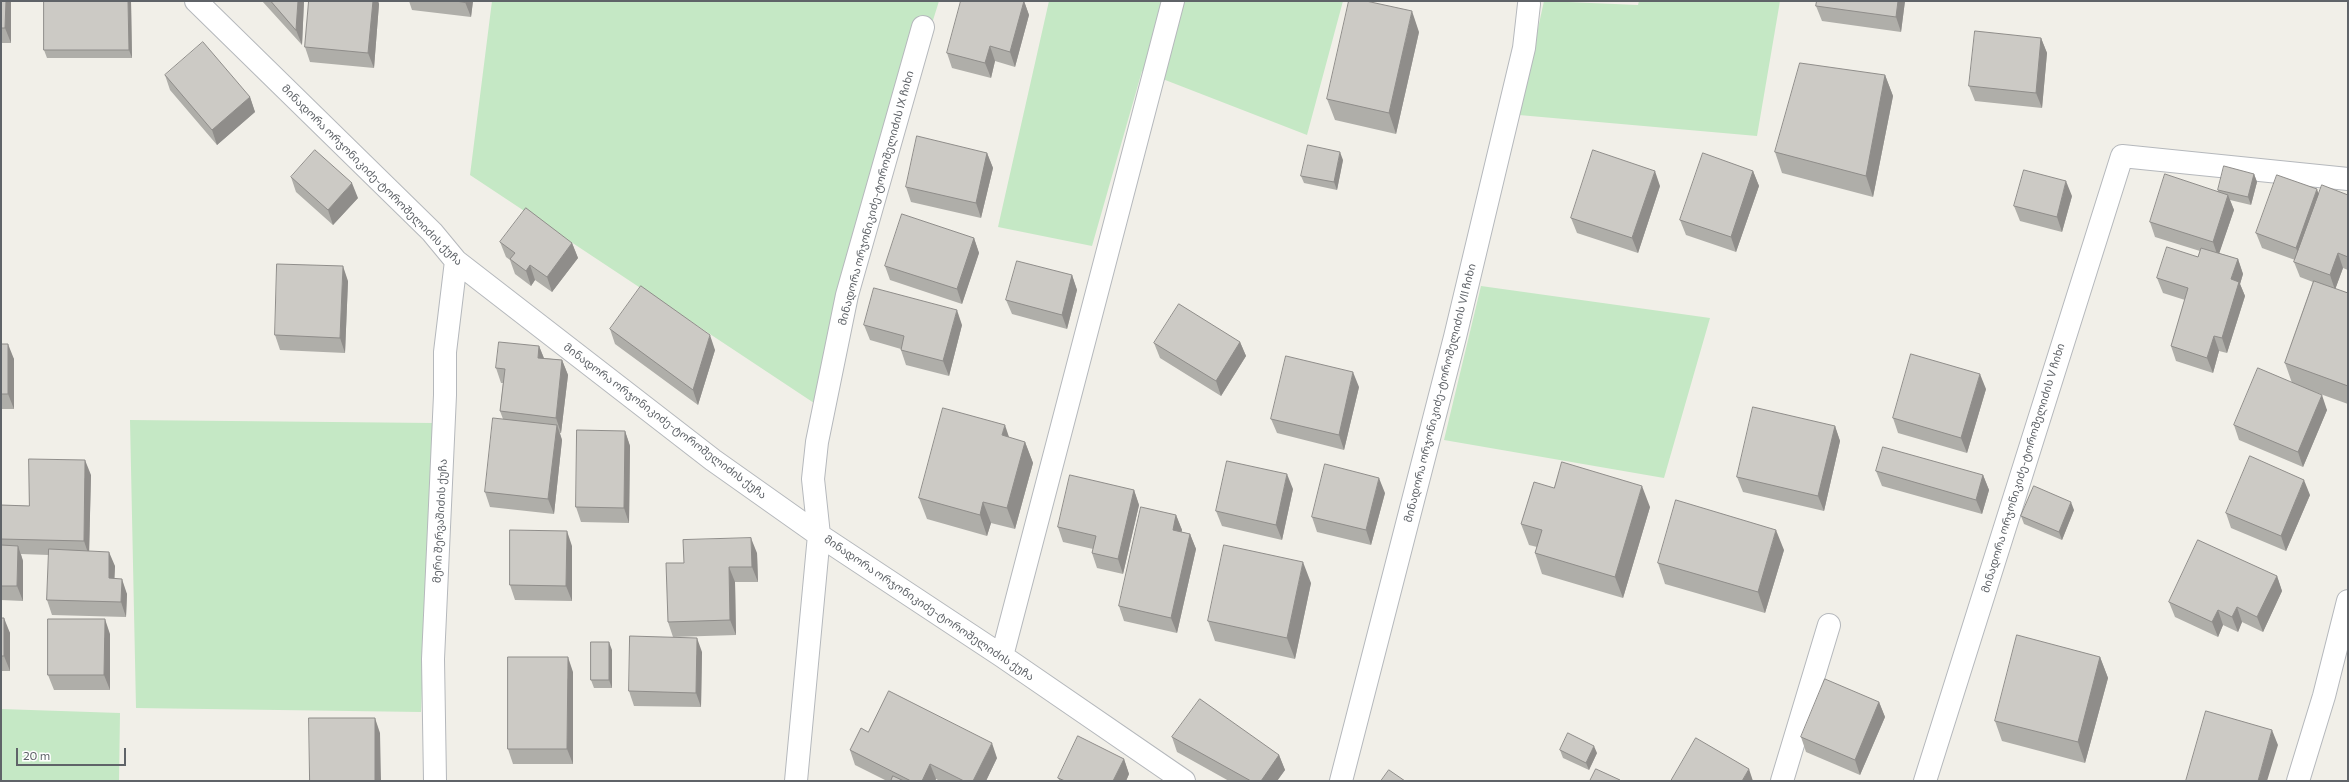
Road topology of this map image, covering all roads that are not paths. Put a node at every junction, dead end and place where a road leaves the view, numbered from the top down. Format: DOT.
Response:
graph roads {
  1 [pos="196,1"];
  2 [pos="1173,1"];
  3 [pos="1529,4"];
  4 [pos="923,27"];
  5 [pos="2348,179"];
  6 [pos="456,261"];
  7 [pos="819,535"];
  8 [pos="2348,601"];
  9 [pos="1830,625"];
  10 [pos="1002,656"];
  11 [pos="435,781"];
  12 [pos="796,781"];
  13 [pos="1184,781"];
  14 [pos="1341,781"];
  15 [pos="1782,781"];
  16 [pos="1925,781"];
  17 [pos="2298,781"];
  1 -- 6 [label="street, მინადორა ორჯონიკიძე-ტოროშელიძის ქუჩა"];
  2 -- 10 [label="street"];
  3 -- 14 [label="street, მინადორა ორჯონიკიძე-ტოროშელიძის VII ჩიხი"];
  4 -- 7 [label="street, მინადორა ორჯონიკიძე-ტოროშელიძის IX ჩიხი"];
  5 -- 16 [label="street, მინადორა ორჯონიკიძე-ტოროშელიძის V ჩიხი"];
  6 -- 7 [label="street, მინადორა ორჯონიკიძე-ტოროშელიძის ქუჩა"];
  6 -- 11 [label="street, მერი შერვაშიძის ქუჩა"];
  7 -- 10 [label="street, მინადორა ორჯონიკიძე-ტოროშელიძის ქუჩა"];
  7 -- 12 [label="street, მინადორა ორჯონიკიძე-ტოროშელიძის IX ჩიხი"];
  8 -- 17 [label="street"];
  9 -- 15 [label="street"];
  10 -- 13 [label="street, მინადორა ორჯონიკიძე-ტოროშელიძის ქუჩა"];
}
